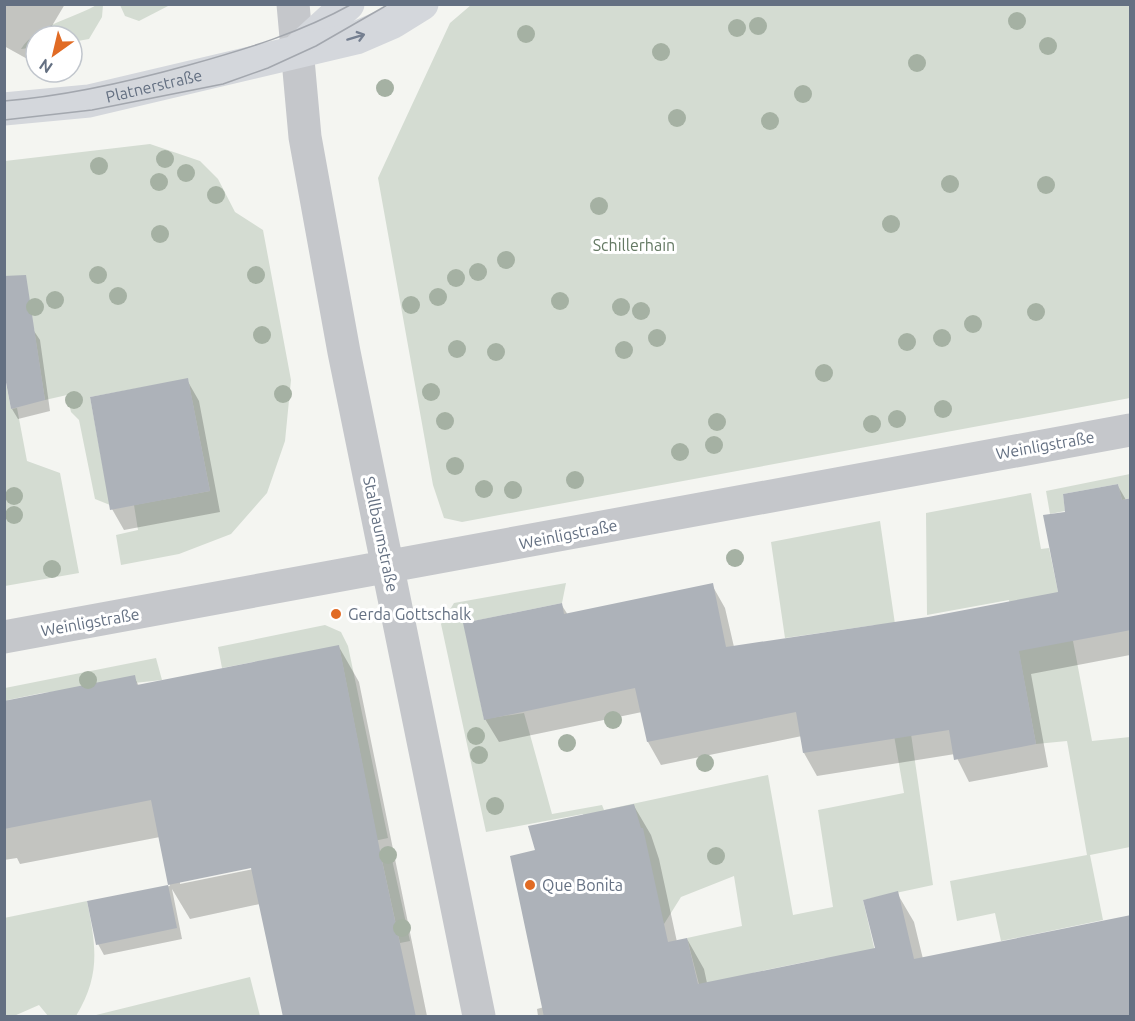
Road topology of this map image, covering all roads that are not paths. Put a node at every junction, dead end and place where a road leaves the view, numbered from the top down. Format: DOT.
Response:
graph roads {
  1 [pos="292,4"];
  2 [pos="348,4"];
  3 [pos="422,4"];
  4 [pos="298,50"];
  5 [pos="4,109"];
  6 [pos="1131,430"];
  7 [pos="388,567"];
  8 [pos="4,637"];
  9 [pos="478,1017"];
  1 -- 4 [label="street, Stallbaumstraße"];
  2 -- 4 [label="main road, Platnerstraße"];
  4 -- 3 [label="main road, Platnerstraße, one-way"];
  4 -- 5 [label="main road, Platnerstraße"];
  4 -- 7 [label="street, Stallbaumstraße"];
  6 -- 7 [label="street, Weinligstraße"];
  7 -- 8 [label="street, Weinligstraße"];
  7 -- 9 [label="street, Stallbaumstraße"];
}
